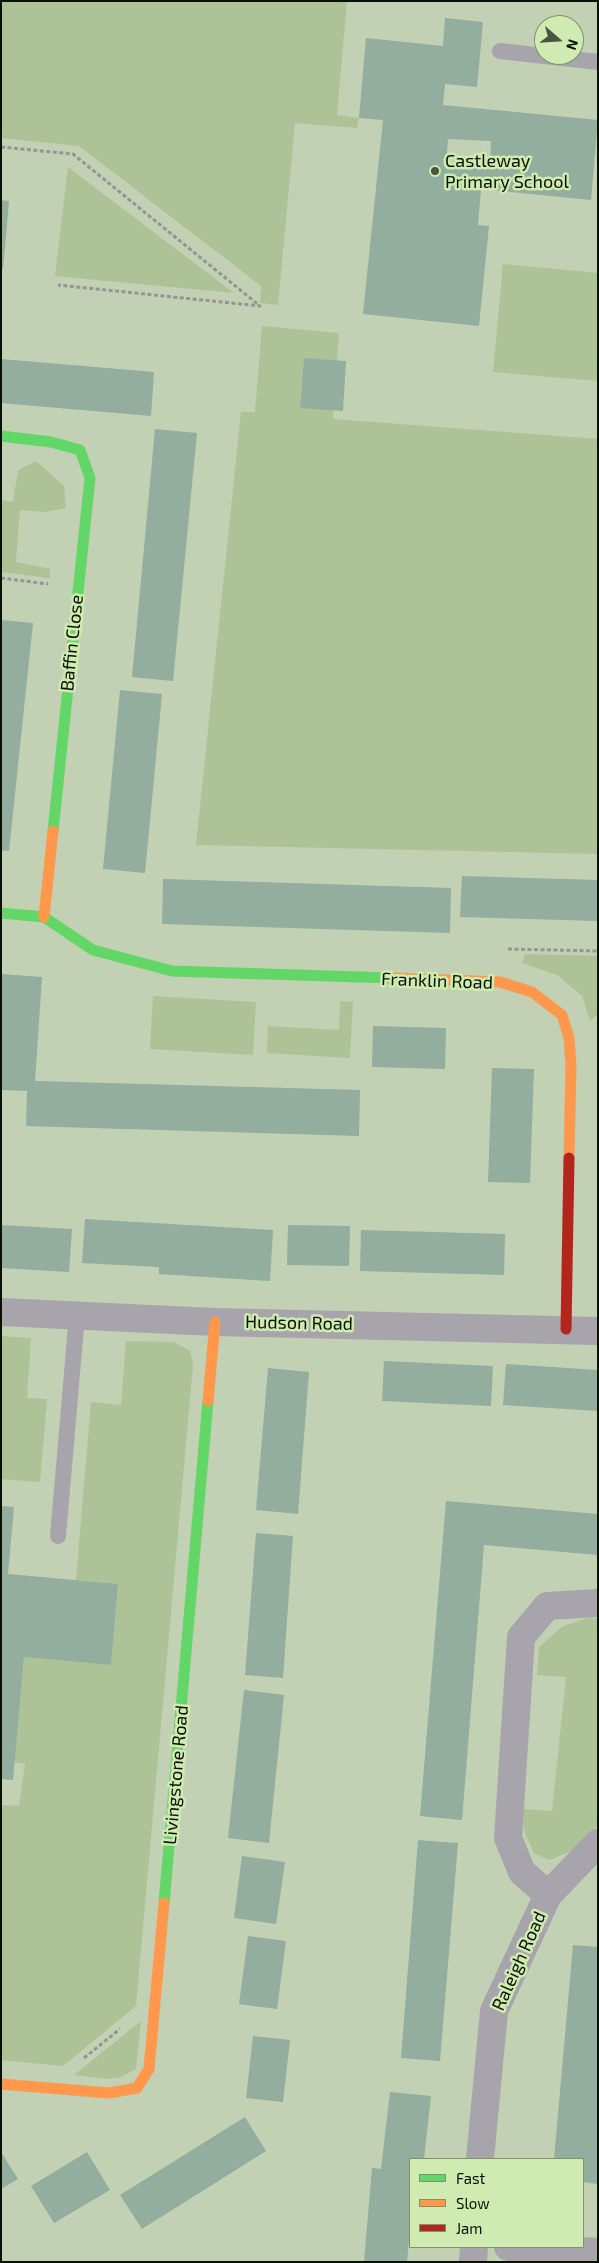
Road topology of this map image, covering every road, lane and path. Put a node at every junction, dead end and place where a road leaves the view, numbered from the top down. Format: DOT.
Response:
graph roads {
  1 [pos="500,52"];
  2 [pos="598,62"];
  3 [pos="1,147"];
  4 [pos="58,285"];
  5 [pos="1,436"];
  6 [pos="1,578"];
  7 [pos="78,588"];
  8 [pos="1,913"];
  9 [pos="44,917"];
  10 [pos="1,1312"];
  11 [pos="77,1315"];
  12 [pos="215,1322"];
  13 [pos="566,1329"];
  14 [pos="598,1331"];
  15 [pos="58,1536"];
  16 [pos="598,1603"];
  17 [pos="596,1848"];
  18 [pos="548,1895"];
  19 [pos="156,1998"];
  20 [pos="1,2084"];
  21 [pos="49,2088"];
  22 [pos="480,2158"];
  23 [pos="474,2248"];
  24 [pos="526,2248"];
  25 [pos="598,2252"];
  26 [pos="473,2262"];
  1 -- 2 [label="lane"];
  3 -- 4 [label="path"];
  5 -- 7 [label="street, Baffin Close"];
  6 -- 7 [label="path"];
  7 -- 9 [label="street, Baffin Close"];
  8 -- 9 [label="street, Franklin Road"];
  9 -- 13 [label="street, Franklin Road"];
  10 -- 11 [label="street, Hudson Road"];
  11 -- 12 [label="street, Hudson Road"];
  11 -- 15 [label="lane"];
  12 -- 13 [label="street, Hudson Road"];
  12 -- 19 [label="street, Livingstone Road"];
  13 -- 14 [label="street, Hudson Road"];
  16 -- 18 [label="street"];
  17 -- 18 [label="street, Raleigh Road"];
  18 -- 22 [label="street, Raleigh Road"];
  19 -- 21 [label="path"];
  19 -- 21 [label="street, Livingstone Road"];
  20 -- 21 [label="street, Livingstone Road"];
  23 -- 26 [label="street"];
  24 -- 25 [label="street"];
}
